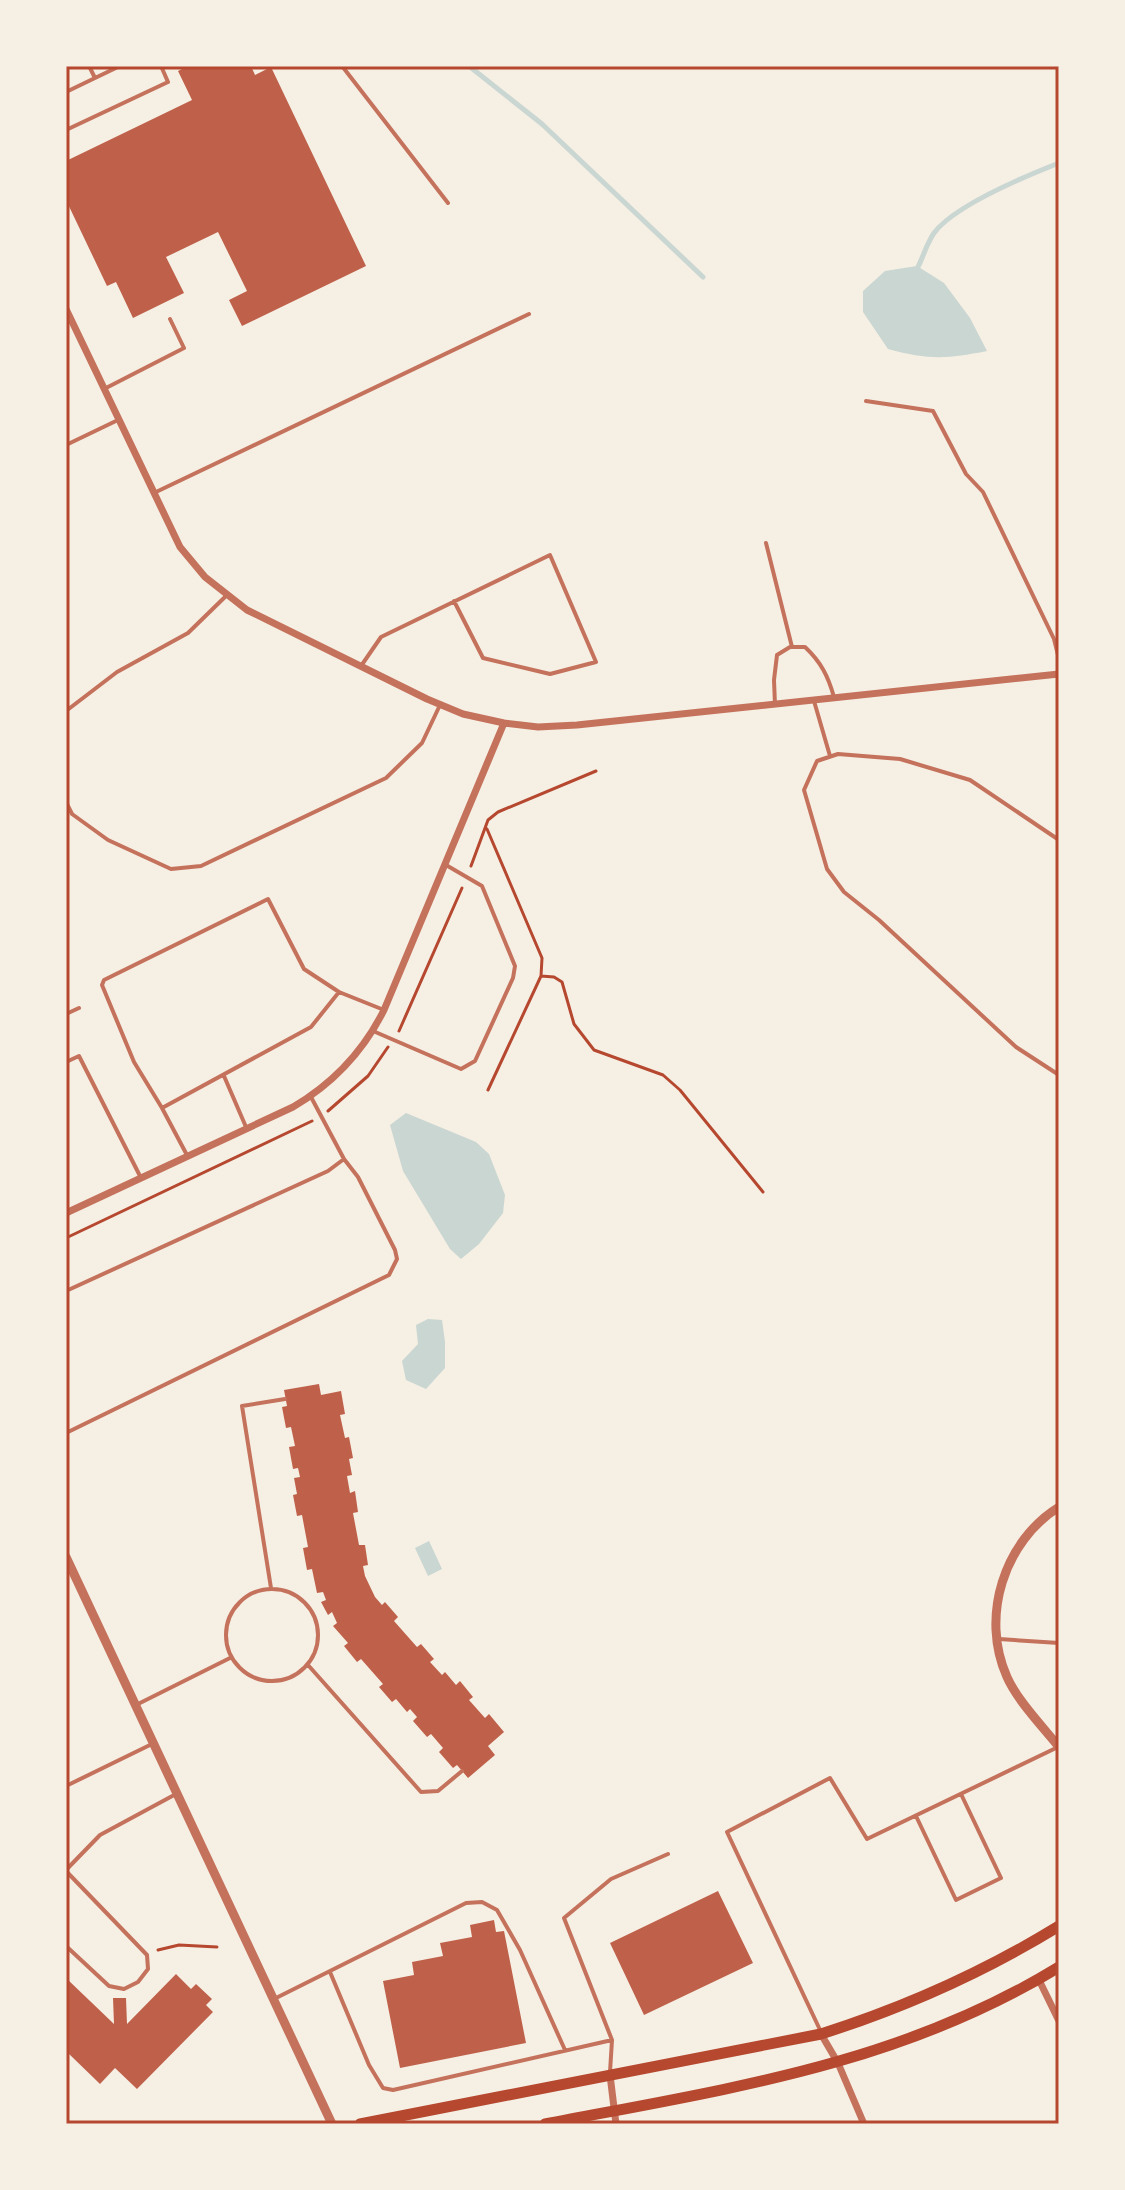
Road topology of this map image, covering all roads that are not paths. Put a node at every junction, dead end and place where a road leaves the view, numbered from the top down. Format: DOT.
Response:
graph roads {
  1 [pos="89,66"];
  2 [pos="120,66"];
  3 [pos="161,66"];
  4 [pos="342,66"];
  5 [pos="95,78"];
  6 [pos="66,92"];
  7 [pos="66,130"];
  8 [pos="448,203"];
  9 [pos="66,309"];
  10 [pos="529,314"];
  11 [pos="170,319"];
  12 [pos="104,390"];
  13 [pos="866,401"];
  14 [pos="118,420"];
  15 [pos="66,445"];
  16 [pos="154,493"];
  17 [pos="766,543"];
  18 [pos="227,595"];
  19 [pos="454,601"];
  20 [pos="792,647"];
  21 [pos="1059,659"];
  22 [pos="361,666"];
  23 [pos="1059,674"];
  24 [pos="835,699"];
  25 [pos="814,701"];
  26 [pos="440,705"];
  27 [pos="775,706"];
  28 [pos="66,711"];
  29 [pos="504,723"];
  30 [pos="830,756"];
  31 [pos="66,802"];
  32 [pos="1059,840"];
  33 [pos="446,865"];
  34 [pos="339,992"];
  35 [pos="79,1008"];
  36 [pos="384,1010"];
  37 [pos="66,1014"];
  38 [pos="373,1031"];
  39 [pos="66,1062"];
  40 [pos="224,1075"];
  41 [pos="1059,1075"];
  42 [pos="311,1097"];
  43 [pos="162,1108"];
  44 [pos="247,1129"];
  45 [pos="188,1157"];
  46 [pos="344,1159"];
  47 [pos="141,1178"];
  48 [pos="66,1213"];
  49 [pos="66,1291"];
  50 [pos="285,1399"];
  51 [pos="66,1433"];
  52 [pos="1059,1507"];
  53 [pos="67,1564"];
  54 [pos="271,1588"];
  55 [pos="996,1639"];
  56 [pos="1059,1642"];
  57 [pos="231,1658"];
  58 [pos="308,1665"];
  59 [pos="136,1705"];
  60 [pos="154,1743"];
  61 [pos="1059,1747"];
  62 [pos="462,1771"];
  63 [pos="66,1786"];
  64 [pos="178,1793"];
  65 [pos="961,1794"];
  66 [pos="916,1816"];
  67 [pos="668,1854"];
  68 [pos="66,1871"];
  69 [pos="1059,1926"];
  70 [pos="66,1946"];
  71 [pos="1059,1967"];
  72 [pos="330,1972"];
  73 [pos="1039,1980"];
  74 [pos="272,2000"];
  75 [pos="1059,2021"];
  76 [pos="821,2034"];
  77 [pos="612,2040"];
  78 [pos="565,2050"];
  79 [pos="838,2063"];
  80 [pos="610,2075"];
  81 [pos="614,2111"];
  82 [pos="332,2124"];
  83 [pos="360,2124"];
  84 [pos="545,2124"];
  85 [pos="616,2124"];
  86 [pos="864,2124"];
  1 -- 5 [label="lane"];
  2 -- 5 [label="lane"];
  3 -- 7 [label="lane"];
  4 -- 8 [label="lane"];
  5 -- 6 [label="lane"];
  9 -- 12 [label="street"];
  10 -- 16 [label="lane"];
  11 -- 12 [label="lane"];
  12 -- 14 [label="street"];
  13 -- 21 [label="lane"];
  14 -- 15 [label="lane"];
  14 -- 16 [label="street"];
  16 -- 18 [label="street"];
  17 -- 20 [label="lane"];
  18 -- 22 [label="street"];
  18 -- 28 [label="lane"];
  19 -- 19 [label="lane"];
  19 -- 22 [label="lane"];
  20 -- 24 [label="lane"];
  20 -- 27 [label="lane"];
  22 -- 26 [label="street"];
  23 -- 24 [label="street"];
  24 -- 25 [label="street"];
  25 -- 27 [label="street"];
  25 -- 30 [label="lane"];
  26 -- 29 [label="street"];
  26 -- 31 [label="lane"];
  27 -- 29 [label="street"];
  29 -- 33 [label="street"];
  30 -- 32 [label="lane"];
  30 -- 41 [label="lane"];
  33 -- 36 [label="street"];
  33 -- 38 [label="lane"];
  34 -- 36 [label="lane"];
  34 -- 40 [label="lane"];
  34 -- 43 [label="lane"];
  35 -- 37 [label="lane"];
  36 -- 38 [label="street"];
  38 -- 42 [label="street"];
  39 -- 47 [label="lane"];
  40 -- 43 [label="lane"];
  40 -- 44 [label="lane"];
  42 -- 44 [label="street"];
  42 -- 46 [label="lane"];
  43 -- 45 [label="lane"];
  44 -- 45 [label="street"];
  45 -- 47 [label="street"];
  46 -- 49 [label="lane"];
  46 -- 51 [label="lane"];
  47 -- 48 [label="street"];
  50 -- 54 [label="lane"];
  52 -- 55 [label="street"];
  53 -- 59 [label="street"];
  54 -- 57 [label="lane"];
  54 -- 58 [label="lane"];
  55 -- 56 [label="lane"];
  55 -- 61 [label="street"];
  57 -- 58 [label="lane"];
  57 -- 59 [label="lane"];
  58 -- 62 [label="lane"];
  59 -- 60 [label="street"];
  60 -- 63 [label="lane"];
  60 -- 64 [label="street"];
  61 -- 65 [label="lane"];
  64 -- 68 [label="lane"];
  64 -- 74 [label="street"];
  65 -- 66 [label="lane"];
  65 -- 66 [label="lane"];
  66 -- 76 [label="lane"];
  67 -- 77 [label="lane"];
  68 -- 70 [label="lane"];
  69 -- 76 [label="main road"];
  71 -- 73 [label="main road"];
  72 -- 74 [label="lane"];
  72 -- 78 [label="lane"];
  72 -- 78 [label="lane"];
  73 -- 75 [label="street"];
  73 -- 79 [label="main road"];
  74 -- 82 [label="street"];
  76 -- 79 [label="street"];
  76 -- 80 [label="main road"];
  77 -- 78 [label="lane"];
  77 -- 80 [label="lane"];
  79 -- 81 [label="main road"];
  79 -- 86 [label="street"];
  80 -- 81 [label="street"];
  80 -- 83 [label="main road"];
  81 -- 84 [label="main road"];
  81 -- 85 [label="street"];
}
